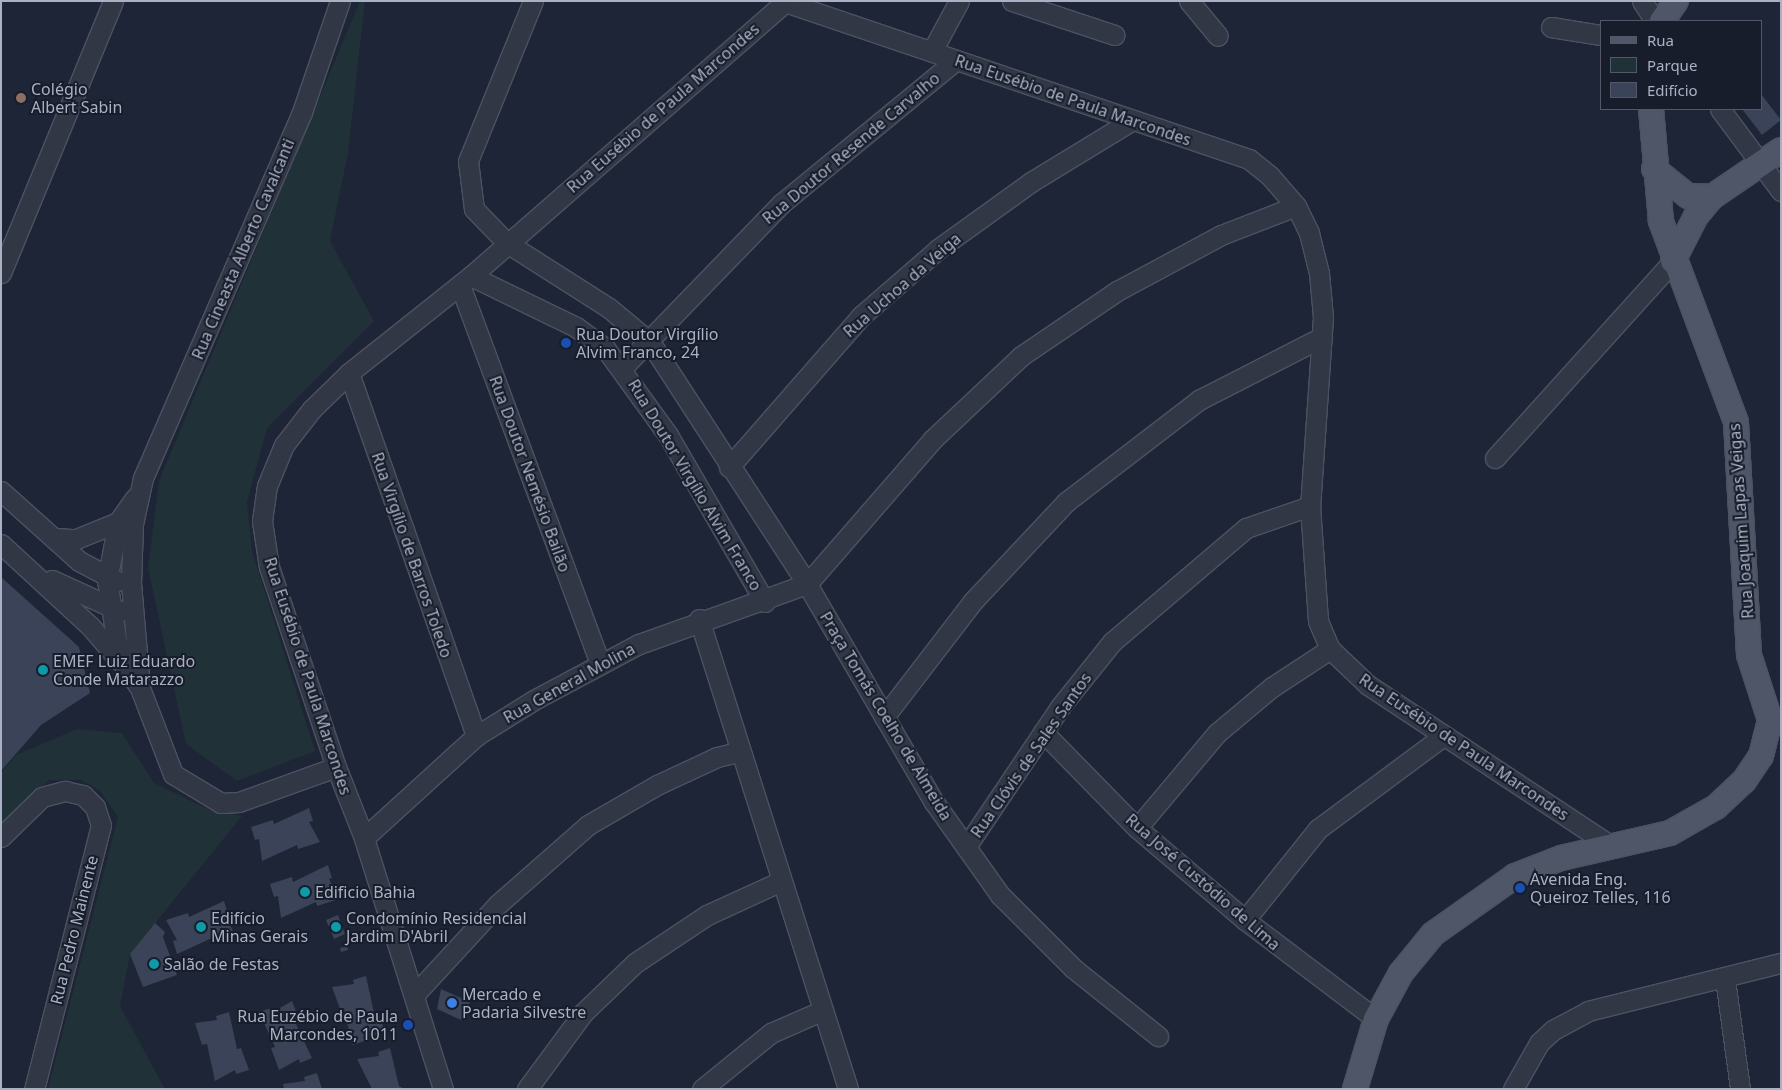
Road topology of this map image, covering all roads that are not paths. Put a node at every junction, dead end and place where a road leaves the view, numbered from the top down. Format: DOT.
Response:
graph roads {
  1 [pos="113,1"];
  2 [pos="340,1"];
  3 [pos="533,1"];
  4 [pos="959,1"];
  5 [pos="1012,1"];
  6 [pos="1189,1"];
  7 [pos="1642,1"];
  8 [pos="1676,1"];
  9 [pos="785,2"];
  10 [pos="1654,20"];
  11 [pos="1663,20"];
  12 [pos="1550,27"];
  13 [pos="1114,35"];
  14 [pos="1600,35"];
  15 [pos="1218,36"];
  16 [pos="932,51"];
  17 [pos="956,60"];
  18 [pos="1651,110"];
  19 [pos="1721,110"];
  20 [pos="1131,121"];
  21 [pos="1781,150"];
  22 [pos="1761,164"];
  23 [pos="1654,169"];
  24 [pos="1781,191"];
  25 [pos="1712,197"];
  26 [pos="1296,206"];
  27 [pos="507,243"];
  28 [pos="1673,261"];
  29 [pos="1,274"];
  30 [pos="465,280"];
  31 [pos="1322,337"];
  32 [pos="650,342"];
  33 [pos="623,367"];
  34 [pos="349,373"];
  35 [pos="1495,458"];
  36 [pos="729,467"];
  37 [pos="1,491"];
  38 [pos="139,493"];
  39 [pos="1310,506"];
  40 [pos="118,522"];
  41 [pos="54,538"];
  42 [pos="1,544"];
  43 [pos="32,569"];
  44 [pos="107,580"];
  45 [pos="131,584"];
  46 [pos="807,584"];
  47 [pos="765,602"];
  48 [pos="110,609"];
  49 [pos="132,613"];
  50 [pos="698,619"];
  51 [pos="1330,649"];
  52 [pos="600,664"];
  53 [pos="124,665"];
  54 [pos="140,688"];
  55 [pos="884,717"];
  56 [pos="1776,724"];
  57 [pos="1042,732"];
  58 [pos="476,736"];
  59 [pos="1443,736"];
  60 [pos="740,752"];
  61 [pos="336,767"];
  62 [pos="1137,828"];
  63 [pos="1,837"];
  64 [pos="364,838"];
  65 [pos="966,847"];
  66 [pos="1613,847"];
  67 [pos="779,882"];
  68 [pos="1245,920"];
  69 [pos="1781,963"];
  70 [pos="1724,979"];
  71 [pos="414,995"];
  72 [pos="821,1011"];
  73 [pos="1376,1019"];
  74 [pos="1158,1036"];
  75 [pos="533,1087"];
  76 [pos="34,1089"];
  77 [pos="444,1089"];
  78 [pos="702,1089"];
  79 [pos="848,1089"];
  80 [pos="1355,1089"];
  81 [pos="1513,1089"];
  82 [pos="1740,1089"];
  1 -- 29 [label="street"];
  2 -- 38 [label="street, Rua Cineasta Alberto Cavalcanti"];
  3 -- 27 [label="street"];
  4 -- 16 [label="street"];
  5 -- 13 [label="street"];
  6 -- 15 [label="street"];
  7 -- 10 [label="street"];
  8 -- 11 [label="main road"];
  9 -- 16 [label="street, Rua Eusébio de Paula Marcondes"];
  9 -- 27 [label="street, Rua Eusébio de Paula Marcondes"];
  12 -- 14 [label="street"];
  16 -- 17 [label="street, Rua Eusébio de Paula Marcondes"];
  17 -- 20 [label="street, Rua Eusébio de Paula Marcondes"];
  17 -- 32 [label="street, Rua Doutor Resende Carvalho"];
  18 -- 23 [label="main road, Rua Joaquim Lapas Veigas"];
  19 -- 22 [label="street"];
  20 -- 26 [label="street, Rua Eusébio de Paula Marcondes"];
  20 -- 36 [label="street, Rua Uchoa da Veiga"];
  21 -- 22 [label="main road"];
  22 -- 24 [label="street"];
  22 -- 25 [label="main road"];
  23 -- 25 [label="main road"];
  23 -- 28 [label="main road, Rua Joaquim Lapas Veigas"];
  25 -- 28 [label="main road"];
  26 -- 31 [label="street, Rua Eusébio de Paula Marcondes"];
  26 -- 46 [label="street"];
  27 -- 30 [label="street, Rua Eusébio de Paula Marcondes"];
  27 -- 32 [label="street"];
  28 -- 35 [label="street"];
  28 -- 56 [label="main road, Rua Joaquim Lapas Veigas"];
  30 -- 33 [label="street, Rua Doutor Virgílio Alvim Franco"];
  30 -- 34 [label="street, Rua Eusébio de Paula Marcondes"];
  30 -- 52 [label="street, Rua Doutor Nemésio Bailão"];
  31 -- 39 [label="street, Rua Eusébio de Paula Marcondes"];
  31 -- 55 [label="street"];
  32 -- 33 [label="street, Rua Doutor Resende Carvalho"];
  32 -- 36 [label="street"];
  33 -- 47 [label="street, Rua Doutor Virgílio Alvim Franco"];
  34 -- 58 [label="street, Rua Virgílio de Barros Toledo"];
  34 -- 61 [label="street, Rua Eusébio de Paula Marcondes"];
  36 -- 46 [label="street"];
  37 -- 41 [label="street"];
  38 -- 40 [label="street, Rua Cineasta Alberto Cavalcanti"];
  38 -- 45 [label="street, Rua Cineasta Alberto Cavalcanti"];
  39 -- 51 [label="street, Rua Eusébio de Paula Marcondes"];
  39 -- 57 [label="street, Rua Clóvis de Sales Santos"];
  40 -- 41 [label="street"];
  40 -- 44 [label="street, Rua Cineasta Alberto Cavalcanti"];
  41 -- 44 [label="street"];
  42 -- 43 [label="street"];
  43 -- 48 [label="street"];
  43 -- 53 [label="street"];
  44 -- 45 [label="street"];
  44 -- 48 [label="street, Rua Cineasta Alberto Cavalcanti"];
  45 -- 49 [label="street, Rua Cineasta Alberto Cavalcanti"];
  46 -- 47 [label="street, Rua General Molina"];
  46 -- 55 [label="street, Praça Tomás Coelho de Almeida"];
  47 -- 50 [label="street, Rua General Molina"];
  48 -- 49 [label="street"];
  48 -- 53 [label="street, Rua Cineasta Alberto Cavalcanti"];
  49 -- 54 [label="street, Rua Cineasta Alberto Cavalcanti"];
  50 -- 52 [label="street, Rua General Molina"];
  50 -- 60 [label="street"];
  51 -- 59 [label="street, Rua Eusébio de Paula Marcondes"];
  51 -- 62 [label="street"];
  52 -- 58 [label="street, Rua General Molina"];
  53 -- 54 [label="street, Rua Cineasta Alberto Cavalcanti"];
  54 -- 61 [label="street, Rua Cineasta Alberto Cavalcanti"];
  55 -- 65 [label="street, Praça Tomás Coelho de Almeida"];
  56 -- 66 [label="main road"];
  57 -- 62 [label="street, Rua José Custódio de Lima"];
  57 -- 65 [label="street, Rua Clóvis de Sales Santos"];
  58 -- 64 [label="street, Rua General Molina"];
  59 -- 66 [label="street, Rua Eusébio de Paula Marcondes"];
  59 -- 68 [label="street"];
  60 -- 67 [label="street"];
  60 -- 71 [label="street"];
  61 -- 64 [label="street, Rua Eusébio de Paula Marcondes"];
  62 -- 68 [label="street, Rua José Custódio de Lima"];
  63 -- 76 [label="street, Rua Pedro Mainente"];
  64 -- 71 [label="street, Rua Eusébio de Paula Marcondes"];
  65 -- 74 [label="street, Praça Tomás Coelho de Almeida"];
  66 -- 73 [label="main road"];
  67 -- 72 [label="street"];
  67 -- 75 [label="street"];
  68 -- 73 [label="street, Rua José Custódio de Lima"];
  69 -- 70 [label="street"];
  70 -- 81 [label="street"];
  70 -- 82 [label="street"];
  71 -- 77 [label="street, Rua Eusébio de Paula Marcondes"];
  72 -- 78 [label="street"];
  72 -- 79 [label="street"];
  73 -- 80 [label="main road"];
}
